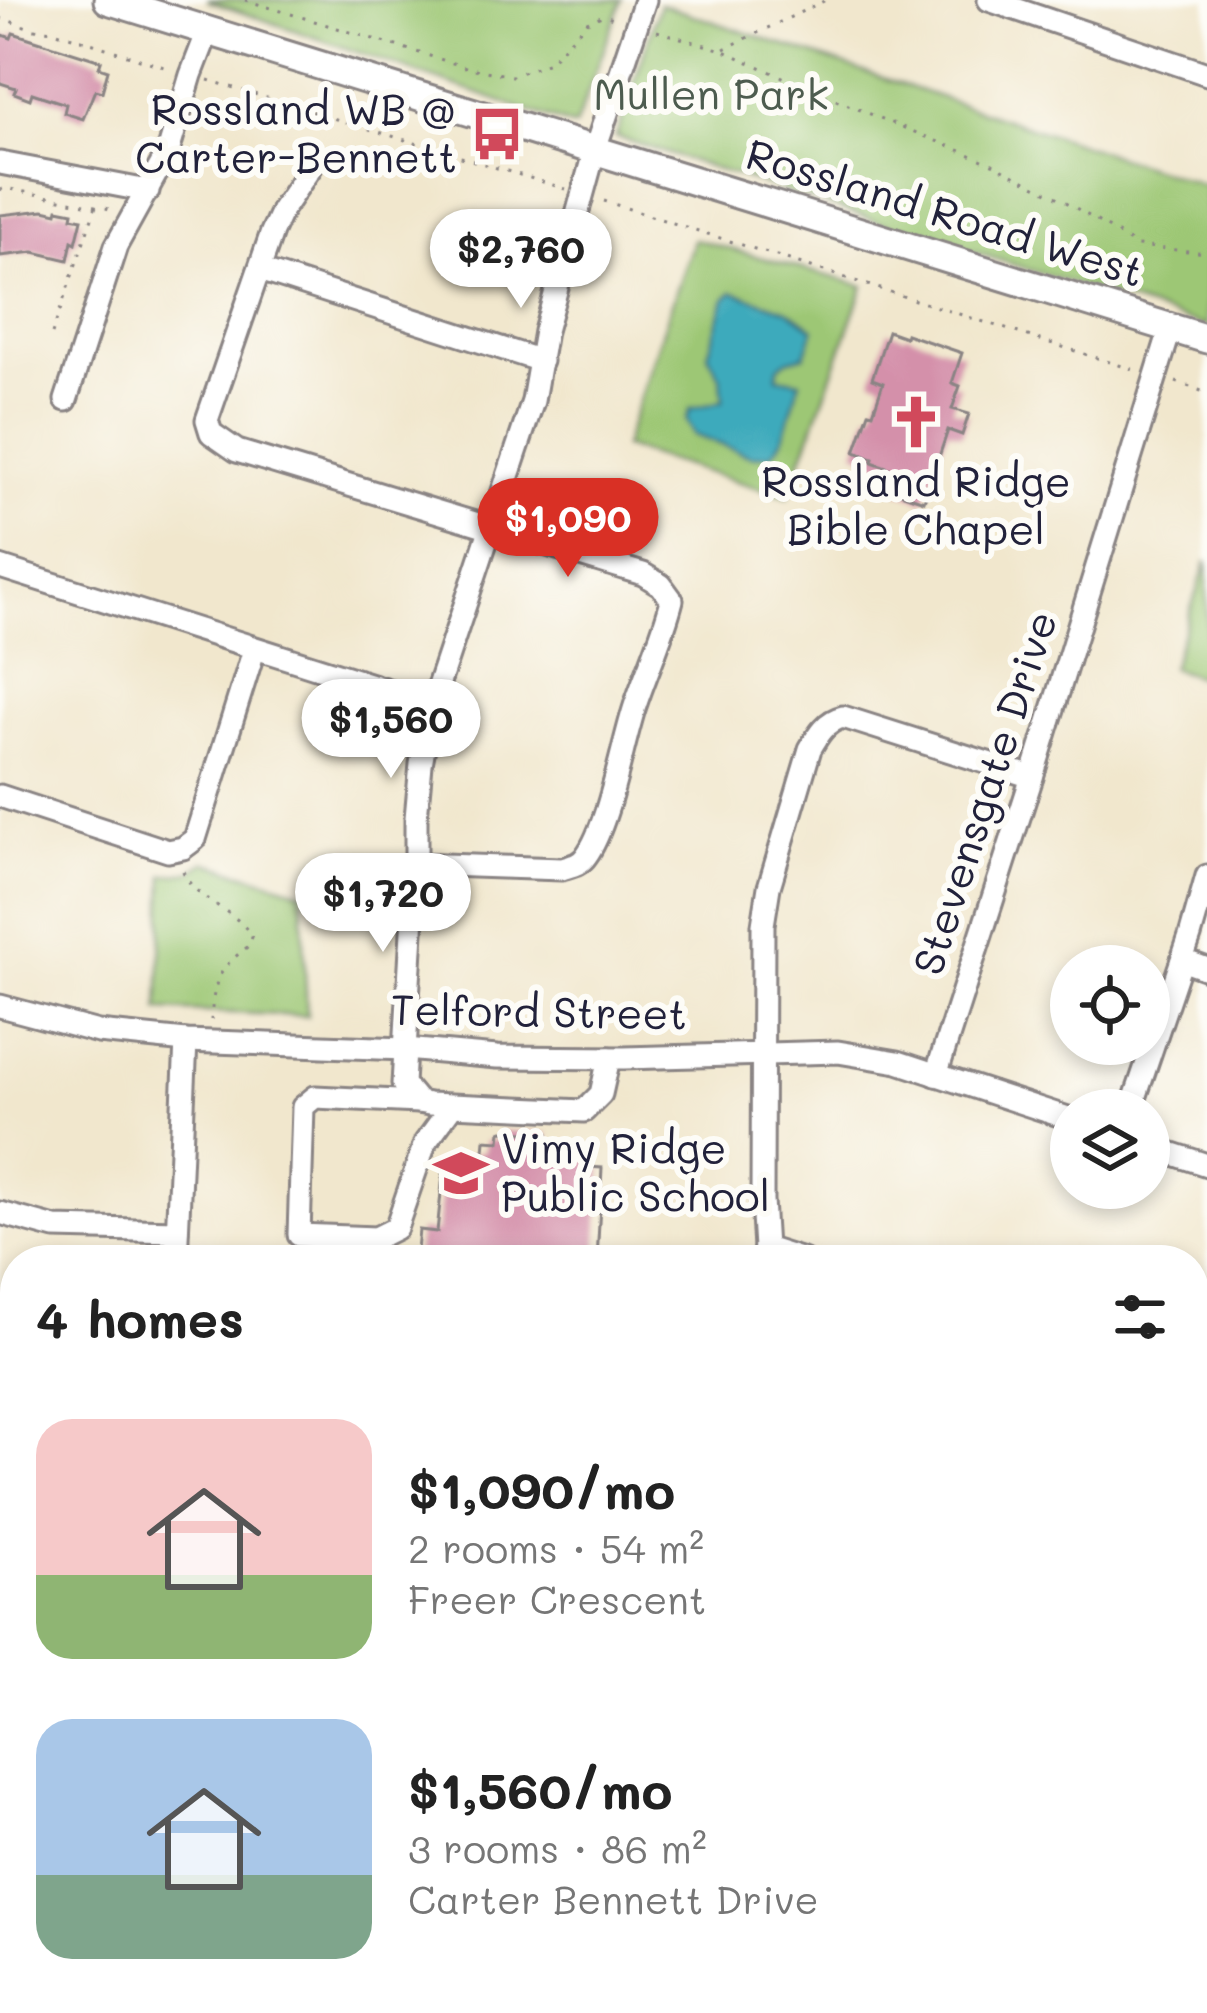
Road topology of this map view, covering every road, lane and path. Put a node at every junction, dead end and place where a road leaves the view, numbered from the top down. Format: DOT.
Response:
graph roads {
  1 [pos="107,0"];
  2 [pos="244,0"];
  3 [pos="646,0"];
  4 [pos="826,0"];
  5 [pos="989,0"];
  6 [pos="0,18"];
  7 [pos="637,27"];
  8 [pos="208,31"];
  9 [pos="722,50"];
  10 [pos="180,72"];
  11 [pos="1207,74"];
  12 [pos="200,78"];
  13 [pos="595,149"];
  14 [pos="0,163"];
  15 [pos="311,167"];
  16 [pos="564,189"];
  17 [pos="0,190"];
  18 [pos="148,191"];
  19 [pos="608,202"];
  20 [pos="96,206"];
  21 [pos="134,214"];
  22 [pos="1207,254"];
  23 [pos="260,270"];
  24 [pos="1172,327"];
  25 [pos="52,334"];
  26 [pos="1207,340"];
  27 [pos="541,361"];
  28 [pos="1140,371"];
  29 [pos="1170,380"];
  30 [pos="1207,393"];
  31 [pos="66,400"];
  32 [pos="490,526"];
  33 [pos="0,567"];
  34 [pos="254,650"];
  35 [pos="1207,661"];
  36 [pos="1207,673"];
  37 [pos="432,704"];
  38 [pos="1032,777"];
  39 [pos="0,796"];
  40 [pos="176,850"];
  41 [pos="416,864"];
  42 [pos="1207,876"];
  43 [pos="1182,960"];
  44 [pos="1207,969"];
  45 [pos="0,1006"];
  46 [pos="212,1020"];
  47 [pos="186,1041"];
  48 [pos="405,1049"];
  49 [pos="764,1053"];
  50 [pos="609,1058"];
  51 [pos="936,1075"];
  52 [pos="1138,1089"];
  53 [pos="418,1102"];
  54 [pos="452,1106"];
  55 [pos="1050,1112"];
  56 [pos="1170,1153"];
  57 [pos="1207,1165"];
  58 [pos="0,1213"];
  59 [pos="177,1232"];
  60 [pos="177,1245"];
  61 [pos="764,1245"];
  1 -- 8 [label="main road, Rossland Road West"];
  2 -- 7 [label="path"];
  3 -- 7 [label="street"];
  4 -- 9 [label="path"];
  5 -- 11 [label="street"];
  6 -- 10 [label="path"];
  7 -- 9 [label="path"];
  7 -- 13 [label="street"];
  8 -- 13 [label="main road, Rossland Road West"];
  8 -- 18 [label="street"];
  9 -- 22 [label="path"];
  12 -- 16 [label="path"];
  13 -- 24 [label="main road, Rossland Road West"];
  13 -- 27 [label="street"];
  14 -- 18 [label="street"];
  15 -- 23 [label="street"];
  17 -- 20 [label="path"];
  18 -- 21 [label="street"];
  19 -- 28 [label="path"];
  20 -- 21 [label="path"];
  20 -- 25 [label="path"];
  21 -- 31 [label="street"];
  23 -- 27 [label="street"];
  23 -- 32 [label="street"];
  24 -- 26 [label="main road, Rossland Road West"];
  24 -- 38 [label="street, Stevensgate Drive"];
  27 -- 32 [label="street"];
  29 -- 30 [label="path"];
  32 -- 37 [label="street"];
  32 -- 41 [label="street"];
  33 -- 34 [label="street"];
  34 -- 37 [label="street"];
  34 -- 40 [label="street"];
  35 -- 36 [label="path"];
  37 -- 41 [label="street"];
  38 -- 49 [label="street"];
  38 -- 51 [label="street, Stevensgate Drive"];
  39 -- 40 [label="street"];
  40 -- 46 [label="path"];
  41 -- 48 [label="street"];
  42 -- 43 [label="street"];
  43 -- 44 [label="street"];
  43 -- 52 [label="street"];
  45 -- 47 [label="street, Telford Street"];
  47 -- 48 [label="street, Telford Street"];
  47 -- 59 [label="street"];
  48 -- 50 [label="street, Telford Street"];
  48 -- 53 [label="street"];
  49 -- 50 [label="street, Telford Street"];
  49 -- 51 [label="street, Telford Street"];
  49 -- 61 [label="street"];
  50 -- 54 [label="street"];
  51 -- 55 [label="street, Telford Street"];
  53 -- 54 [label="street"];
  53 -- 54 [label="street"];
  56 -- 57 [label="street"];
  58 -- 59 [label="street"];
  59 -- 60 [label="street"];
}
